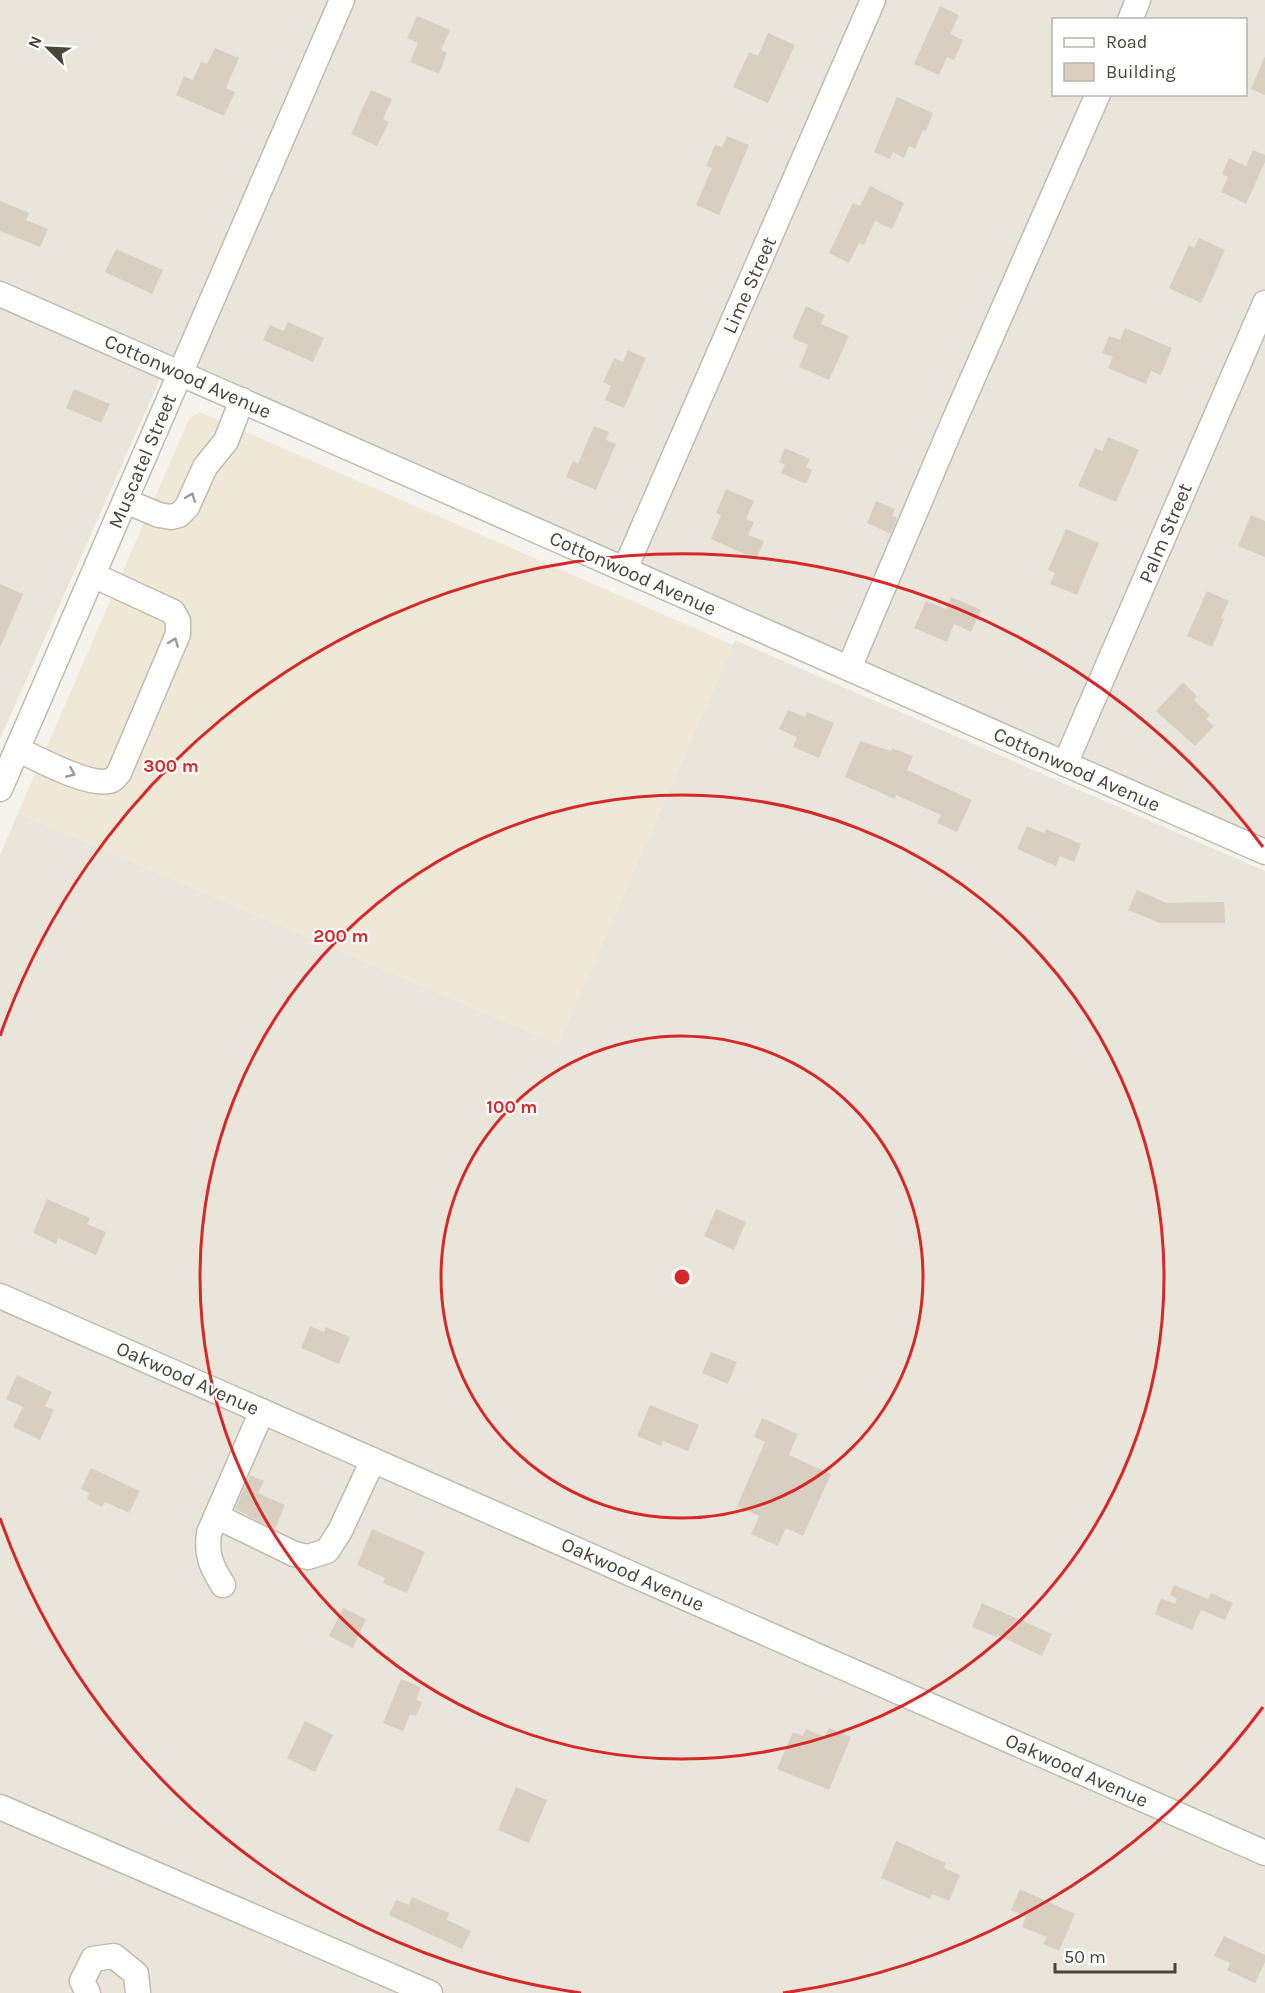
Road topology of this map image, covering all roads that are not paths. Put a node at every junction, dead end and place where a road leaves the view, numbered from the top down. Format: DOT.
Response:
graph roads {
  1 [pos="342,0"];
  2 [pos="873,0"];
  3 [pos="1138,0"];
  4 [pos="1131,18"];
  5 [pos="1097,96"];
  6 [pos="0,294"];
  7 [pos="1265,303"];
  8 [pos="180,373"];
  9 [pos="242,400"];
  10 [pos="125,501"];
  11 [pos="625,569"];
  12 [pos="93,575"];
  13 [pos="849,668"];
  14 [pos="17,749"];
  15 [pos="1065,764"];
  16 [pos="0,789"];
  17 [pos="1265,852"];
  18 [pos="0,1296"];
  19 [pos="261,1411"];
  20 [pos="373,1460"];
  21 [pos="216,1516"];
  22 [pos="224,1585"];
  23 [pos="0,1807"];
  24 [pos="1265,1853"];
  25 [pos="88,1993"];
  26 [pos="138,1993"];
  27 [pos="430,1993"];
  1 -- 8 [label="street, Muscatel Street"];
  2 -- 11 [label="street, Lime Street"];
  3 -- 4 [label="street"];
  5 -- 13 [label="street"];
  6 -- 8 [label="street, Cottonwood Avenue"];
  7 -- 15 [label="street, Palm Street"];
  8 -- 9 [label="street, Cottonwood Avenue"];
  8 -- 10 [label="street, Muscatel Street"];
  10 -- 9 [label="street, one-way"];
  9 -- 11 [label="street, Cottonwood Avenue"];
  10 -- 12 [label="street, Muscatel Street"];
  11 -- 13 [label="street, Cottonwood Avenue"];
  12 -- 14 [label="street, Muscatel Street"];
  14 -- 12 [label="street, one-way"];
  13 -- 15 [label="street, Cottonwood Avenue"];
  14 -- 16 [label="street, Muscatel Street"];
  15 -- 17 [label="street, Cottonwood Avenue"];
  18 -- 19 [label="street, Oakwood Avenue"];
  19 -- 20 [label="street, Oakwood Avenue"];
  19 -- 21 [label="street"];
  20 -- 21 [label="street"];
  20 -- 24 [label="street, Oakwood Avenue"];
  21 -- 22 [label="street"];
  23 -- 27 [label="street"];
  25 -- 26 [label="street"];
}
